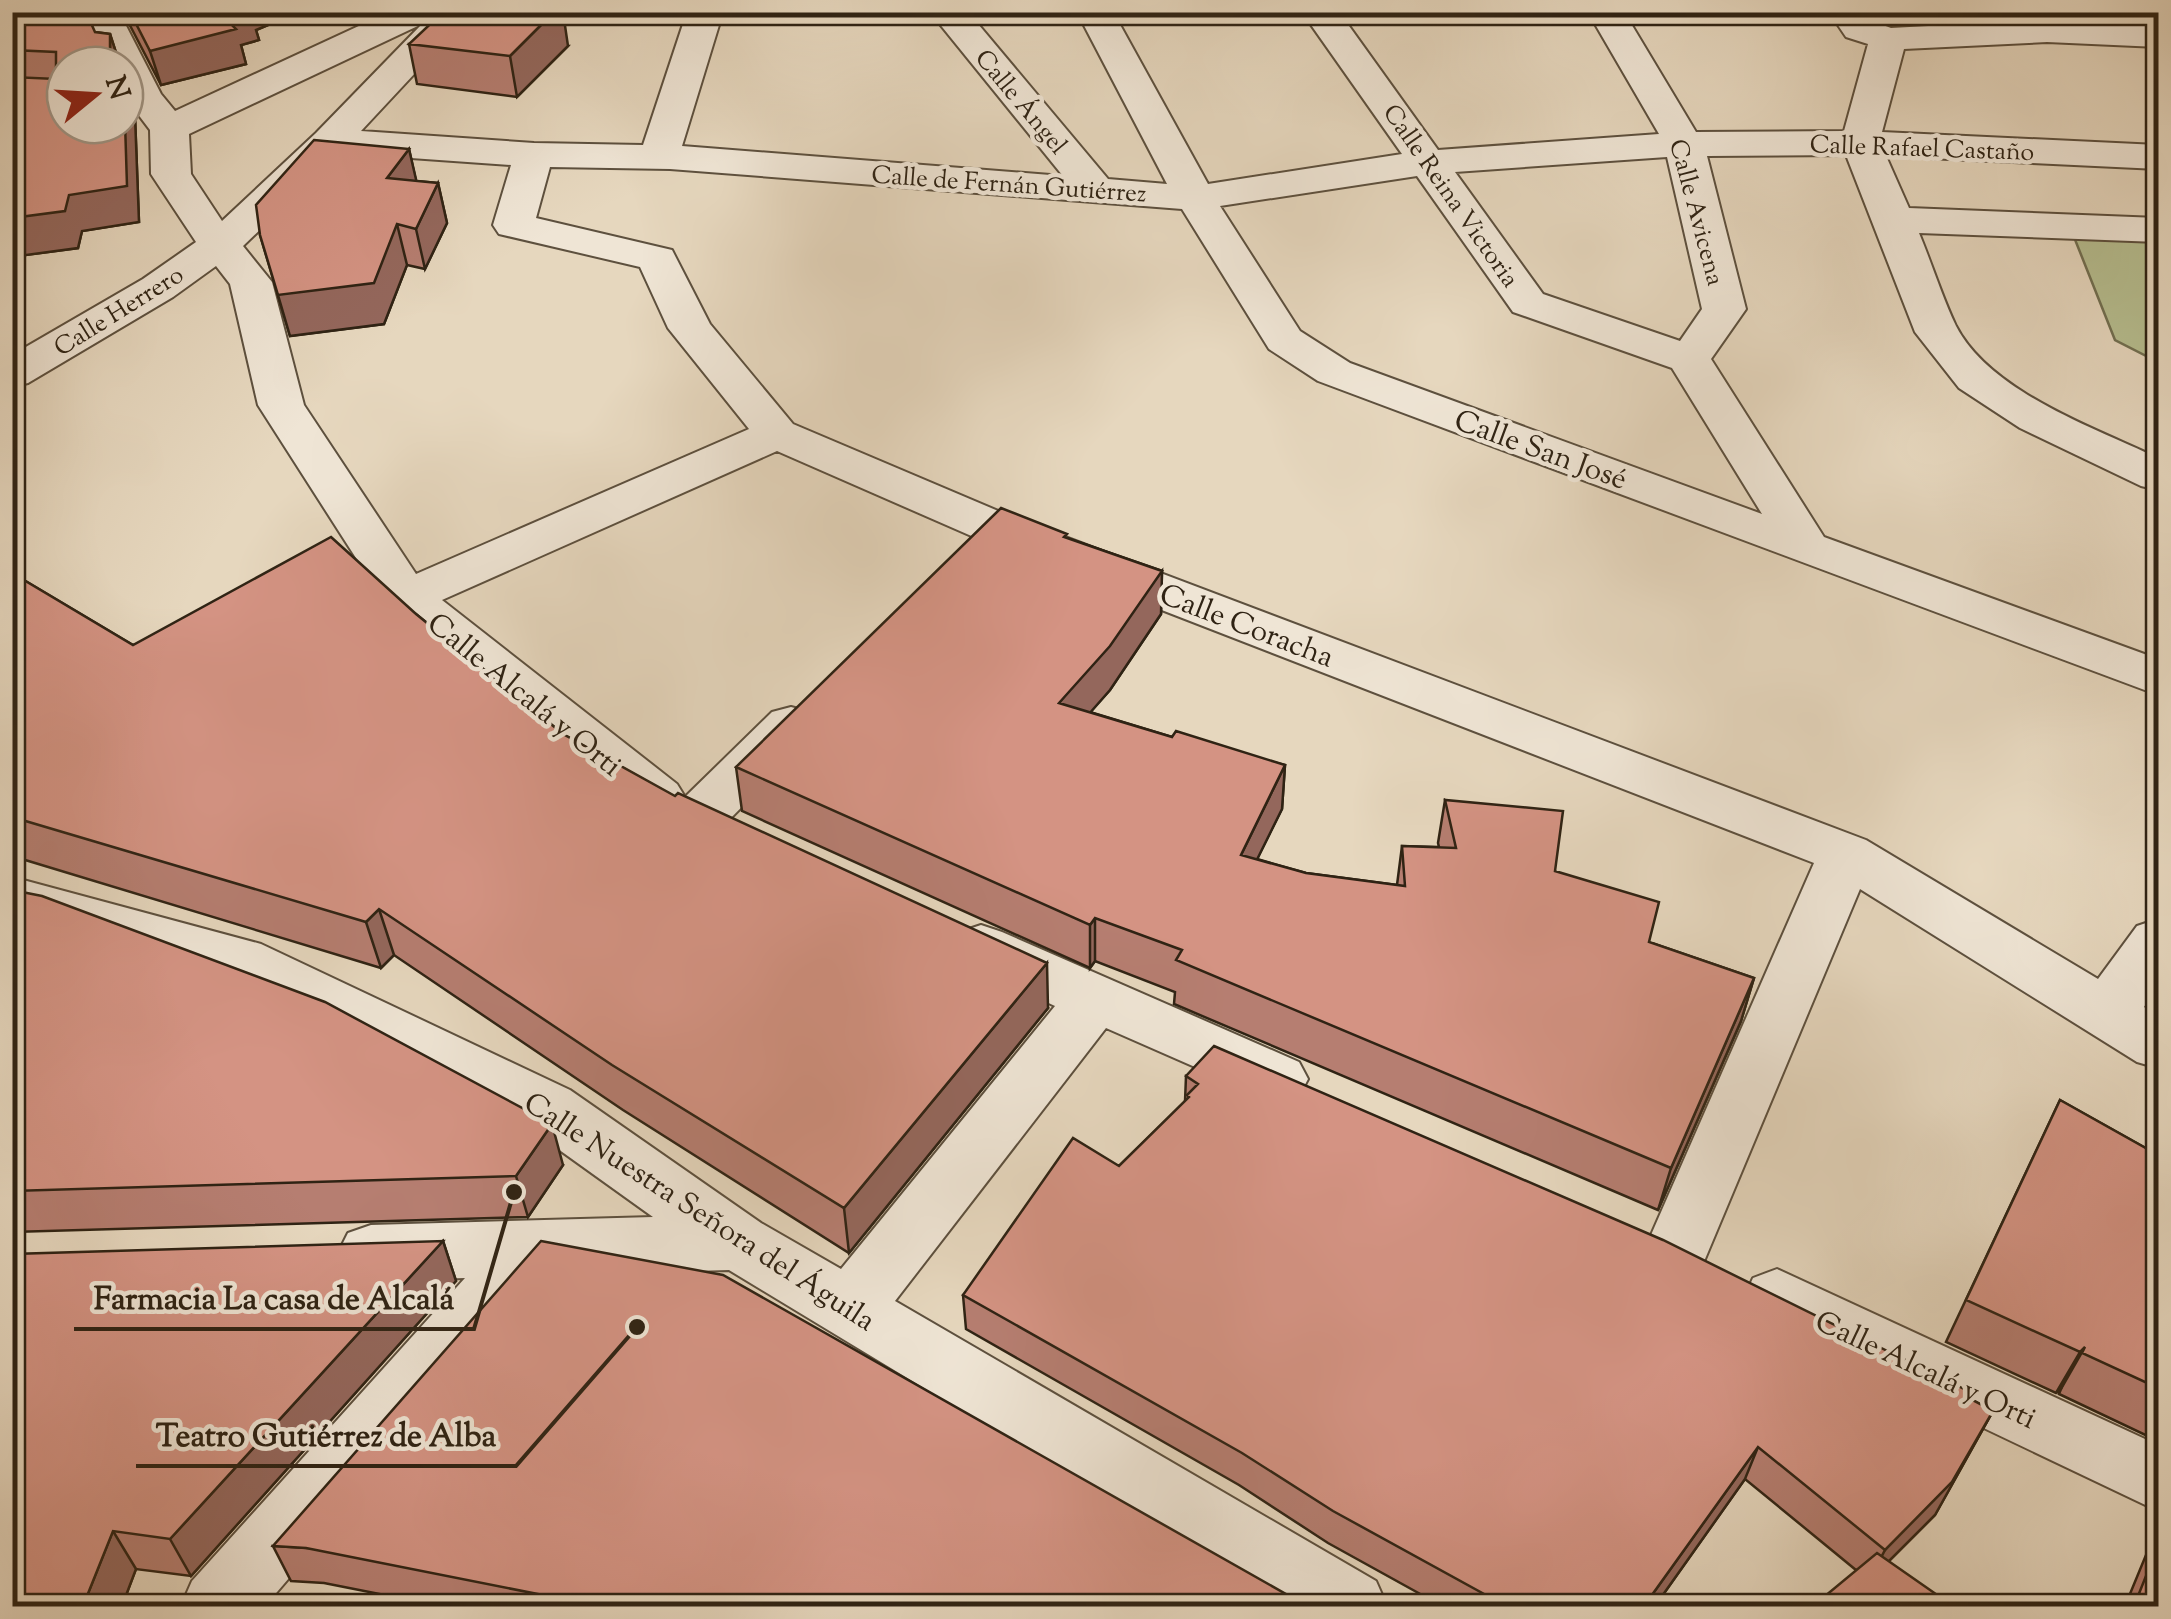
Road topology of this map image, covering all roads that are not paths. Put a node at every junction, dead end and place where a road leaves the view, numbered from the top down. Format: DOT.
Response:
graph roads {
  1 [pos="100,12"];
  2 [pos="419,12"];
  3 [pos="454,12"];
  4 [pos="705,12"];
  5 [pos="948,12"];
  6 [pos="1094,12"];
  7 [pos="1320,12"];
  8 [pos="1606,12"];
  9 [pos="1847,12"];
  10 [pos="2040,22"];
  11 [pos="2158,36"];
  12 [pos="1888,39"];
  13 [pos="113,45"];
  14 [pos="145,107"];
  15 [pos="169,129"];
  16 [pos="330,142"];
  17 [pos="1860,143"];
  18 [pos="1684,144"];
  19 [pos="534,154"];
  20 [pos="659,157"];
  21 [pos="2158,157"];
  22 [pos="1430,162"];
  23 [pos="1096,190"];
  24 [pos="1195,198"];
  25 [pos="1894,220"];
  26 [pos="2158,230"];
  27 [pos="222,243"];
  28 [pos="1689,358"];
  29 [pos="12,374"];
  30 [pos="778,434"];
  31 [pos="2158,476"];
  32 [pos="992,527"];
  33 [pos="1807,548"];
  34 [pos="950,568"];
  35 [pos="406,596"];
  36 [pos="2158,678"];
  37 [pos="824,692"];
  38 [pos="698,817"];
  39 [pos="752,842"];
  40 [pos="1846,854"];
  41 [pos="12,898"];
  42 [pos="932,925"];
  43 [pos="2158,941"];
  44 [pos="1094,1000"];
  45 [pos="2106,1014"];
  46 [pos="2158,1044"];
  47 [pos="1331,1102"];
  48 [pos="1623,1228"];
  49 [pos="738,1242"];
  50 [pos="532,1248"];
  51 [pos="1678,1252"];
  52 [pos="312,1254"];
  53 [pos="849,1309"];
  54 [pos="2158,1478"];
  55 [pos="218,1606"];
  56 [pos="1350,1606"];
  1 -- 13 [label="street"];
  2 -- 15 [label="street"];
  3 -- 16 [label="street, Calle Herrero"];
  4 -- 20 [label="street"];
  5 -- 23 [label="street, Calle Ángel"];
  6 -- 24 [label="street, Calle San José"];
  7 -- 22 [label="street, Calle Reina Victoria"];
  8 -- 18 [label="street, Calle Avicena"];
  9 -- 12 [label="street"];
  10 -- 11 [label="street"];
  10 -- 12 [label="street"];
  12 -- 17 [label="street"];
  14 -- 15 [label="street"];
  15 -- 27 [label="street, Calle Alcalá y Orti"];
  16 -- 19 [label="street, Calle de Fernán Gutiérrez"];
  16 -- 27 [label="street, Calle Herrero"];
  17 -- 18 [label="street, Calle Rafael Castaño"];
  17 -- 21 [label="street, Calle Rafael Castaño"];
  17 -- 25 [label="street"];
  18 -- 22 [label="street, Calle de Fernán Gutiérrez"];
  18 -- 28 [label="street, Calle Avicena"];
  19 -- 20 [label="street, Calle de Fernán Gutiérrez"];
  19 -- 30 [label="street, Calle Coracha"];
  20 -- 23 [label="street, Calle de Fernán Gutiérrez"];
  22 -- 24 [label="street, Calle de Fernán Gutiérrez"];
  22 -- 28 [label="street, Calle Reina Victoria"];
  23 -- 24 [label="street, Calle de Fernán Gutiérrez"];
  24 -- 33 [label="street, Calle San José"];
  25 -- 26 [label="street"];
  25 -- 31 [label="street"];
  27 -- 29 [label="street, Calle Herrero"];
  27 -- 35 [label="street, Calle Alcalá y Orti"];
  28 -- 33 [label="street"];
  30 -- 32 [label="street, Calle Coracha"];
  30 -- 35 [label="street"];
  32 -- 34 [label="street"];
  32 -- 40 [label="street, Calle Coracha"];
  33 -- 36 [label="street, Calle San José"];
  35 -- 38 [label="street, Calle Alcalá y Orti"];
  37 -- 38 [label="street"];
  38 -- 39 [label="street, Calle Alcalá y Orti"];
  40 -- 45 [label="street, Calle Coracha"];
  40 -- 51 [label="street"];
  41 -- 49 [label="street, Calle Nuestra Señora del Águila"];
  42 -- 44 [label="street"];
  43 -- 45 [label="street"];
  44 -- 47 [label="street"];
  44 -- 53 [label="street"];
  45 -- 46 [label="street, Calle Coracha"];
  48 -- 51 [label="street, Calle Alcalá y Orti"];
  49 -- 50 [label="street"];
  49 -- 53 [label="street, Calle Nuestra Señora del Águila"];
  50 -- 52 [label="street"];
  50 -- 55 [label="street"];
  51 -- 54 [label="street, Calle Alcalá y Orti"];
  53 -- 56 [label="street, Calle Nuestra Señora del Águila"];
}
